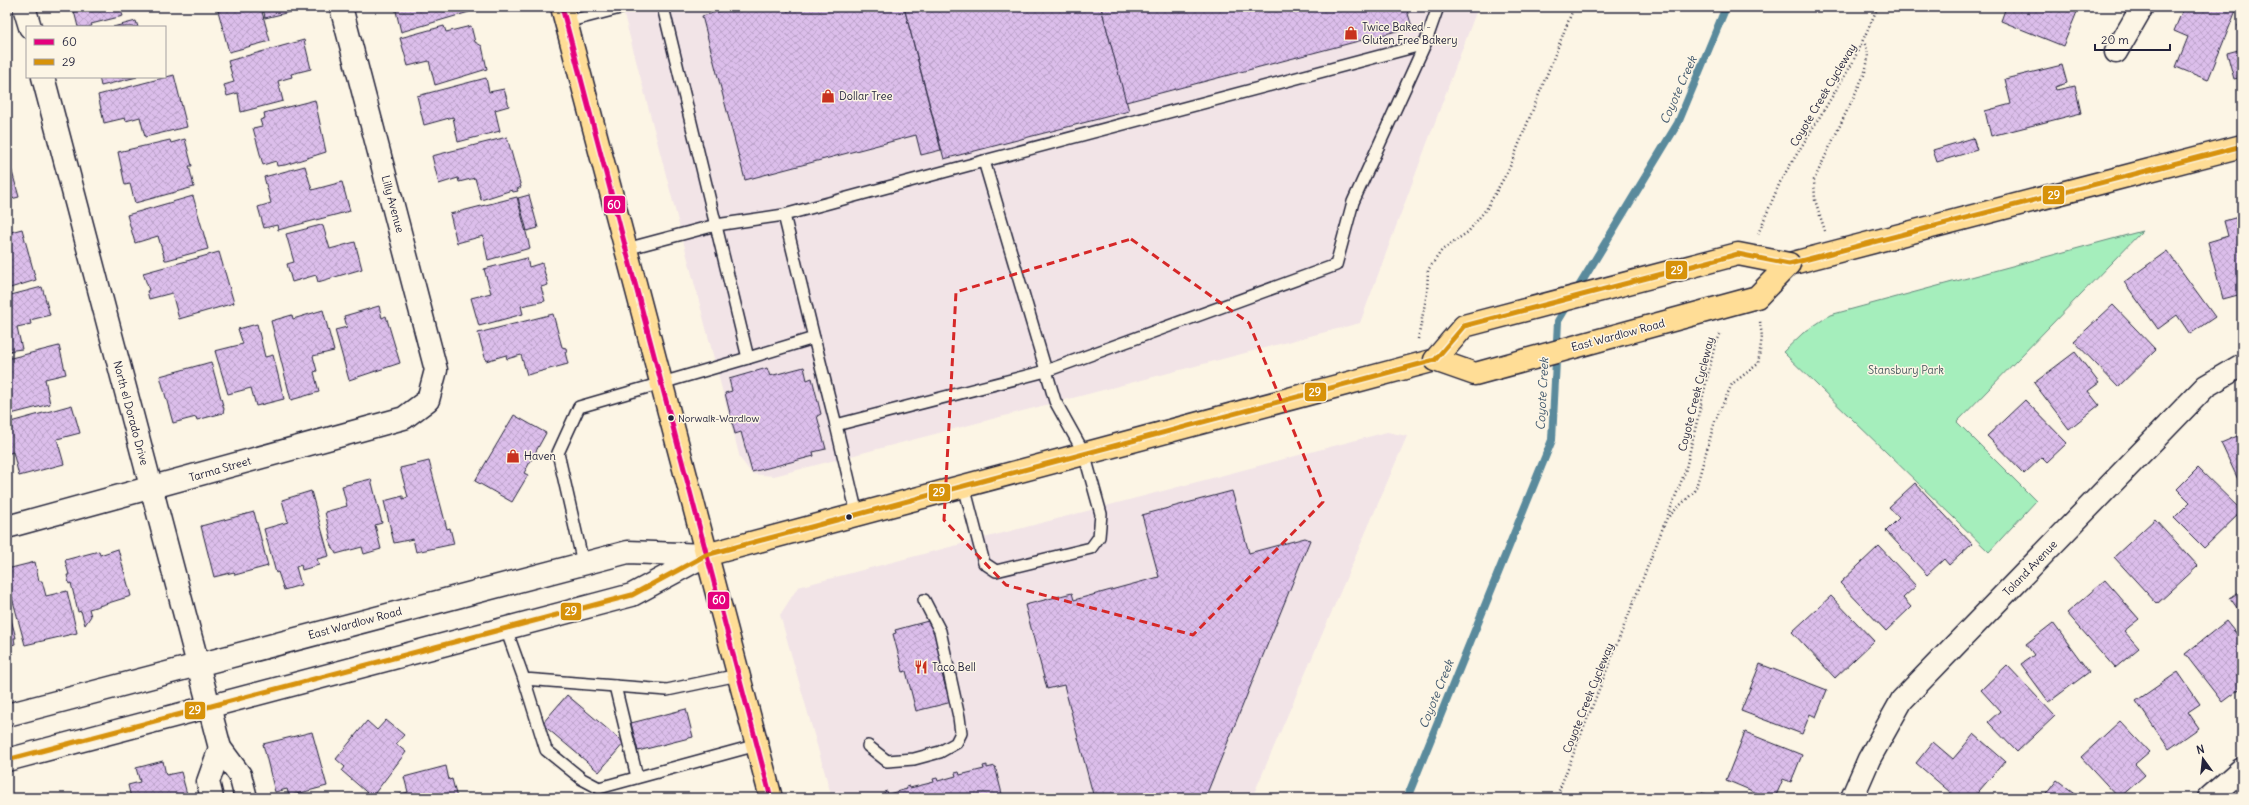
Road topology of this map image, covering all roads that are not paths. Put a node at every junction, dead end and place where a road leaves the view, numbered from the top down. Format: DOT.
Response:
graph roads {
  1 [pos="24,7"];
  2 [pos="341,7"];
  3 [pos="624,7"];
  4 [pos="663,7"];
  5 [pos="1438,7"];
  6 [pos="2142,7"];
  7 [pos="564,15"];
  8 [pos="30,26"];
  9 [pos="1425,44"];
  10 [pos="2116,52"];
  11 [pos="43,78"];
  12 [pos="2242,146"];
  13 [pos="984,161"];
  14 [pos="784,215"];
  15 [pos="716,225"];
  16 [pos="626,249"];
  17 [pos="1789,264"];
  18 [pos="814,338"];
  19 [pos="748,358"];
  20 [pos="1435,360"];
  21 [pos="2242,365"];
  22 [pos="1046,371"];
  23 [pos="661,382"];
  24 [pos="428,400"];
  25 [pos="836,425"];
  26 [pos="1084,453"];
  27 [pos="964,486"];
  28 [pos="151,489"];
  29 [pos="857,514"];
  30 [pos="7,527"];
  31 [pos="706,554"];
  32 [pos="583,563"];
  33 [pos="924,600"];
  34 [pos="506,628"];
  35 [pos="197,664"];
  36 [pos="738,675"];
  37 [pos="524,679"];
  38 [pos="615,686"];
  39 [pos="209,706"];
  40 [pos="7,715"];
  41 [pos="757,745"];
  42 [pos="868,746"];
  43 [pos="220,748"];
  44 [pos="7,760"];
  45 [pos="2242,769"];
  46 [pos="637,777"];
  47 [pos="212,798"];
  48 [pos="246,798"];
  49 [pos="771,798"];
  50 [pos="1852,798"];
  51 [pos="2209,798"];
  1 -- 8 [label="street"];
  2 -- 24 [label="street, Lilly Avenue"];
  3 -- 7 [label="lane"];
  4 -- 15 [label="lane"];
  5 -- 9 [label="lane"];
  6 -- 10 [label="street"];
  7 -- 16 [label="main road"];
  9 -- 13 [label="lane"];
  9 -- 22 [label="lane"];
  11 -- 28 [label="street, North el Dorado Drive"];
  12 -- 17 [label="main road"];
  13 -- 14 [label="lane"];
  13 -- 22 [label="lane"];
  14 -- 15 [label="lane"];
  14 -- 18 [label="lane"];
  15 -- 16 [label="lane"];
  15 -- 19 [label="lane"];
  16 -- 23 [label="main road"];
  17 -- 20 [label="main road, bridge"];
  17 -- 20 [label="main road, East Wardlow Road, bridge"];
  18 -- 19 [label="lane"];
  18 -- 25 [label="lane"];
  19 -- 23 [label="lane"];
  20 -- 26 [label="main road, East Wardlow Road"];
  21 -- 50 [label="street, Toland Avenue"];
  22 -- 25 [label="lane"];
  22 -- 26 [label="lane"];
  23 -- 31 [label="main road"];
  23 -- 32 [label="lane"];
  24 -- 28 [label="street, Tarma Street"];
  25 -- 29 [label="lane"];
  26 -- 27 [label="main road, East Wardlow Road"];
  26 -- 27 [label="lane"];
  27 -- 29 [label="main road, East Wardlow Road"];
  28 -- 30 [label="street, Tarma Street"];
  28 -- 35 [label="street, North el Dorado Drive"];
  29 -- 31 [label="main road, East Wardlow Road"];
  31 -- 32 [label="street, East Wardlow Road"];
  31 -- 34 [label="street, East Wardlow Road"];
  31 -- 36 [label="main road"];
  32 -- 35 [label="street, East Wardlow Road"];
  33 -- 42 [label="lane"];
  34 -- 37 [label="lane"];
  34 -- 39 [label="street, East Wardlow Road"];
  35 -- 39 [label="street, North el Dorado Drive"];
  35 -- 40 [label="street, East Wardlow Road"];
  36 -- 38 [label="lane"];
  36 -- 41 [label="main road"];
  37 -- 38 [label="lane"];
  37 -- 46 [label="lane"];
  38 -- 46 [label="lane"];
  39 -- 43 [label="street, North el Dorado Drive"];
  39 -- 44 [label="street, East Wardlow Road"];
  41 -- 46 [label="lane"];
  41 -- 49 [label="main road"];
  43 -- 47 [label="street"];
  43 -- 48 [label="street, North el Dorado Drive"];
  45 -- 51 [label="street"];
}
